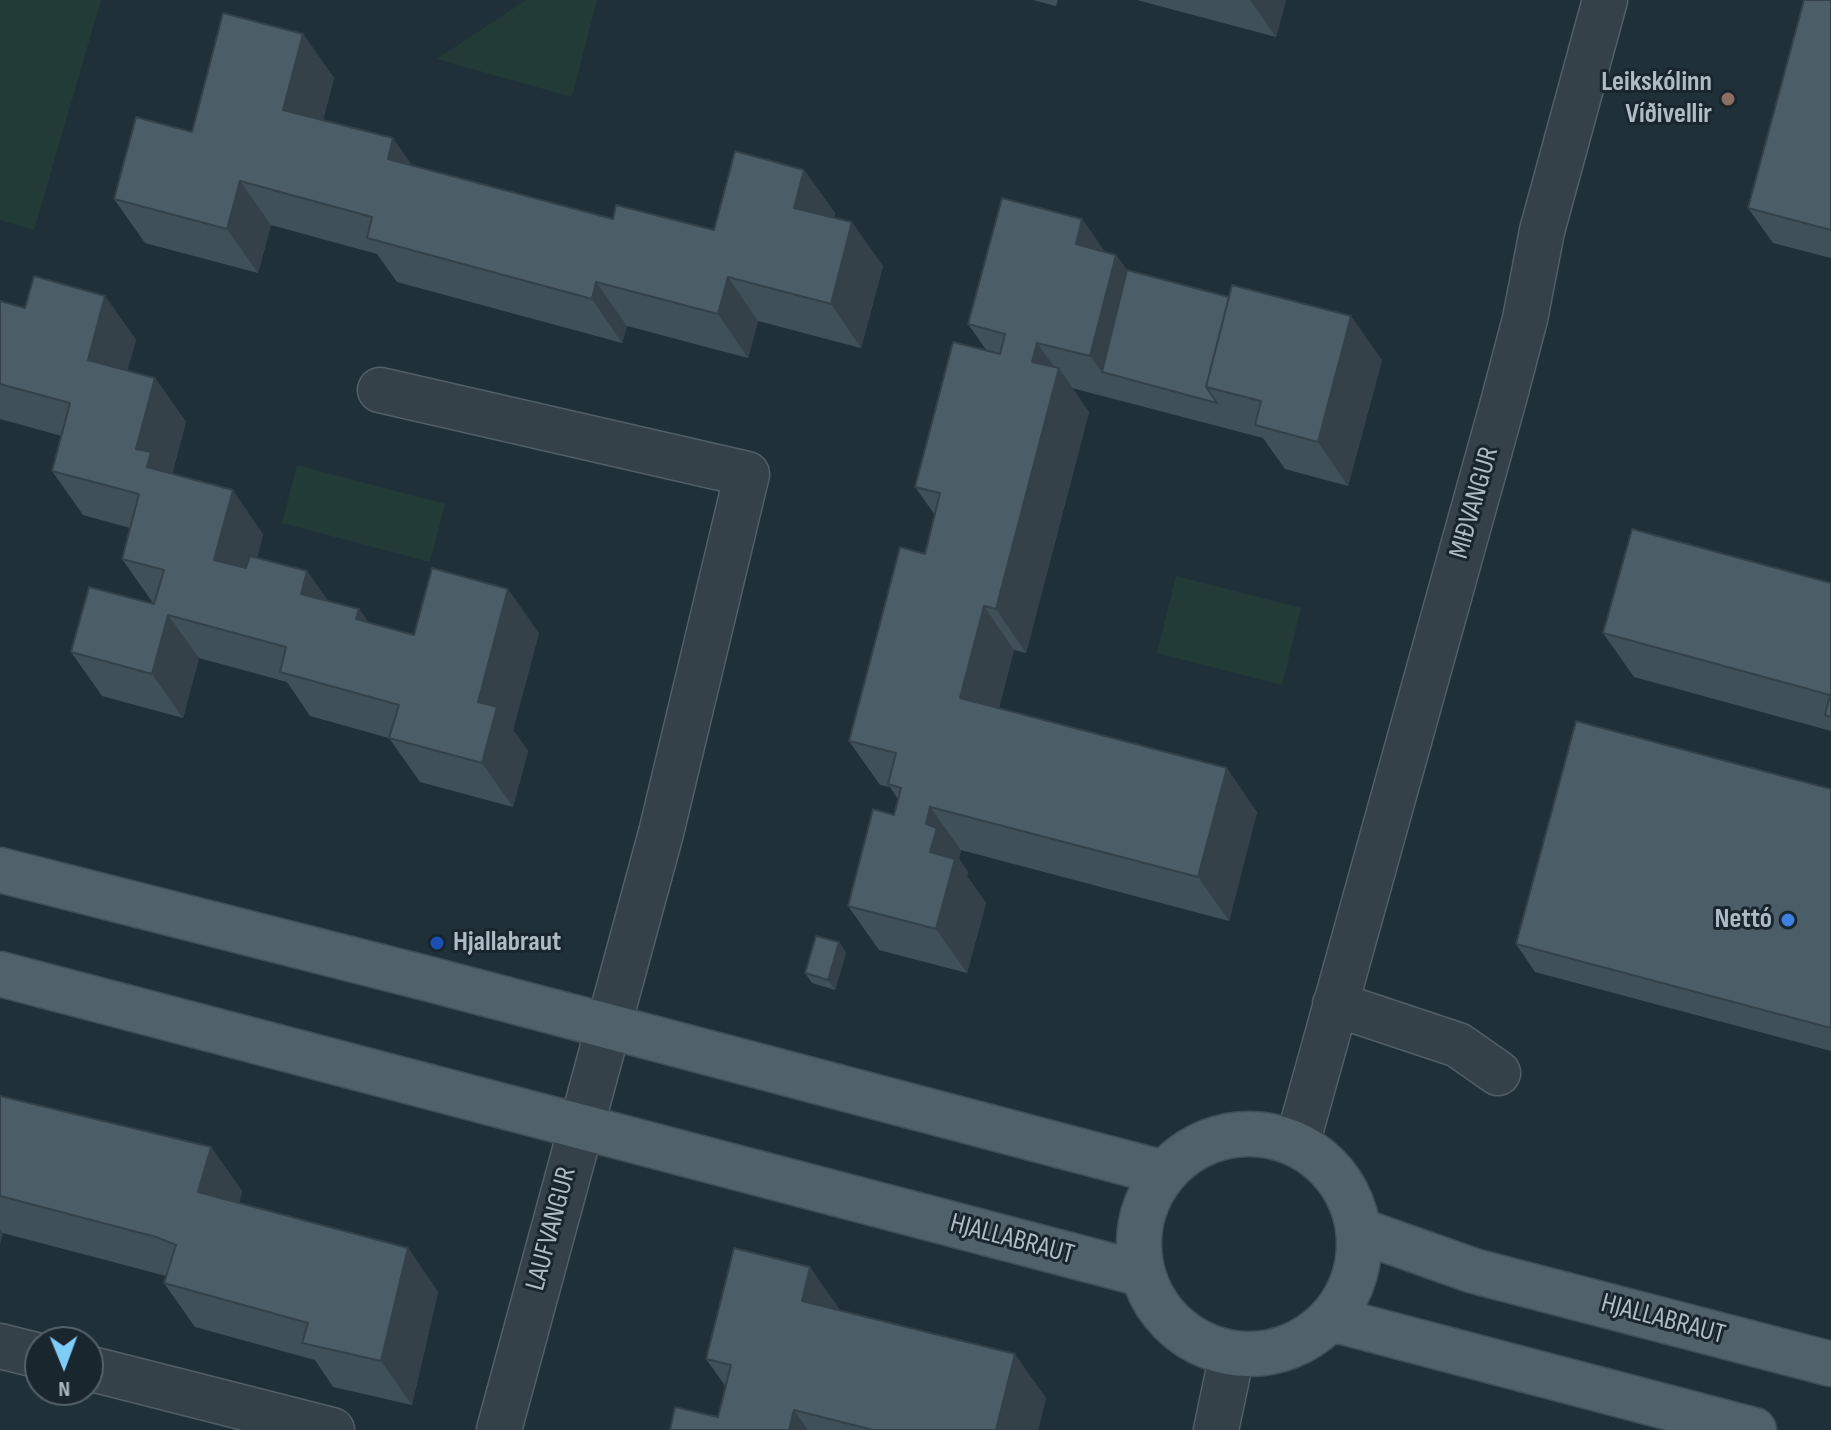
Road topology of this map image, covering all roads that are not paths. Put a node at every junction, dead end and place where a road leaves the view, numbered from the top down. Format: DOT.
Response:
graph roads {
  1 [pos="1605,0"];
  2 [pos="380,390"];
  3 [pos="0,870"];
  4 [pos="0,974"];
  5 [pos="1335,1004"];
  6 [pos="610,1029"];
  7 [pos="1498,1073"];
  8 [pos="579,1127"];
  9 [pos="1297,1144"];
  10 [pos="1164,1173"];
  11 [pos="1358,1230"];
  12 [pos="1142,1274"];
  13 [pos="1328,1321"];
  14 [pos="0,1346"];
  15 [pos="24,1352"];
  16 [pos="1232,1354"];
  17 [pos="1831,1364"];
  18 [pos="104,1372"];
  19 [pos="332,1430"];
  20 [pos="499,1430"];
  21 [pos="1216,1430"];
  22 [pos="1754,1430"];
  1 -- 5 [label="street, MIÐVANGUR"];
  2 -- 6 [label="street"];
  3 -- 6 [label="main road"];
  4 -- 8 [label="main road, HJALLABRAUT"];
  5 -- 7 [label="street"];
  5 -- 9 [label="street, MIÐVANGUR"];
  6 -- 8 [label="street, LAUFVANGUR"];
  6 -- 10 [label="main road"];
  8 -- 12 [label="main road, HJALLABRAUT"];
  8 -- 20 [label="street, LAUFVANGUR"];
  9 -- 10 [label="main road"];
  9 -- 11 [label="main road"];
  10 -- 12 [label="main road"];
  11 -- 13 [label="main road"];
  11 -- 17 [label="main road, HJALLABRAUT"];
  12 -- 16 [label="main road"];
  13 -- 16 [label="main road"];
  13 -- 22 [label="main road"];
  14 -- 15 [label="street"];
  16 -- 21 [label="street"];
  18 -- 19 [label="street"];
}
